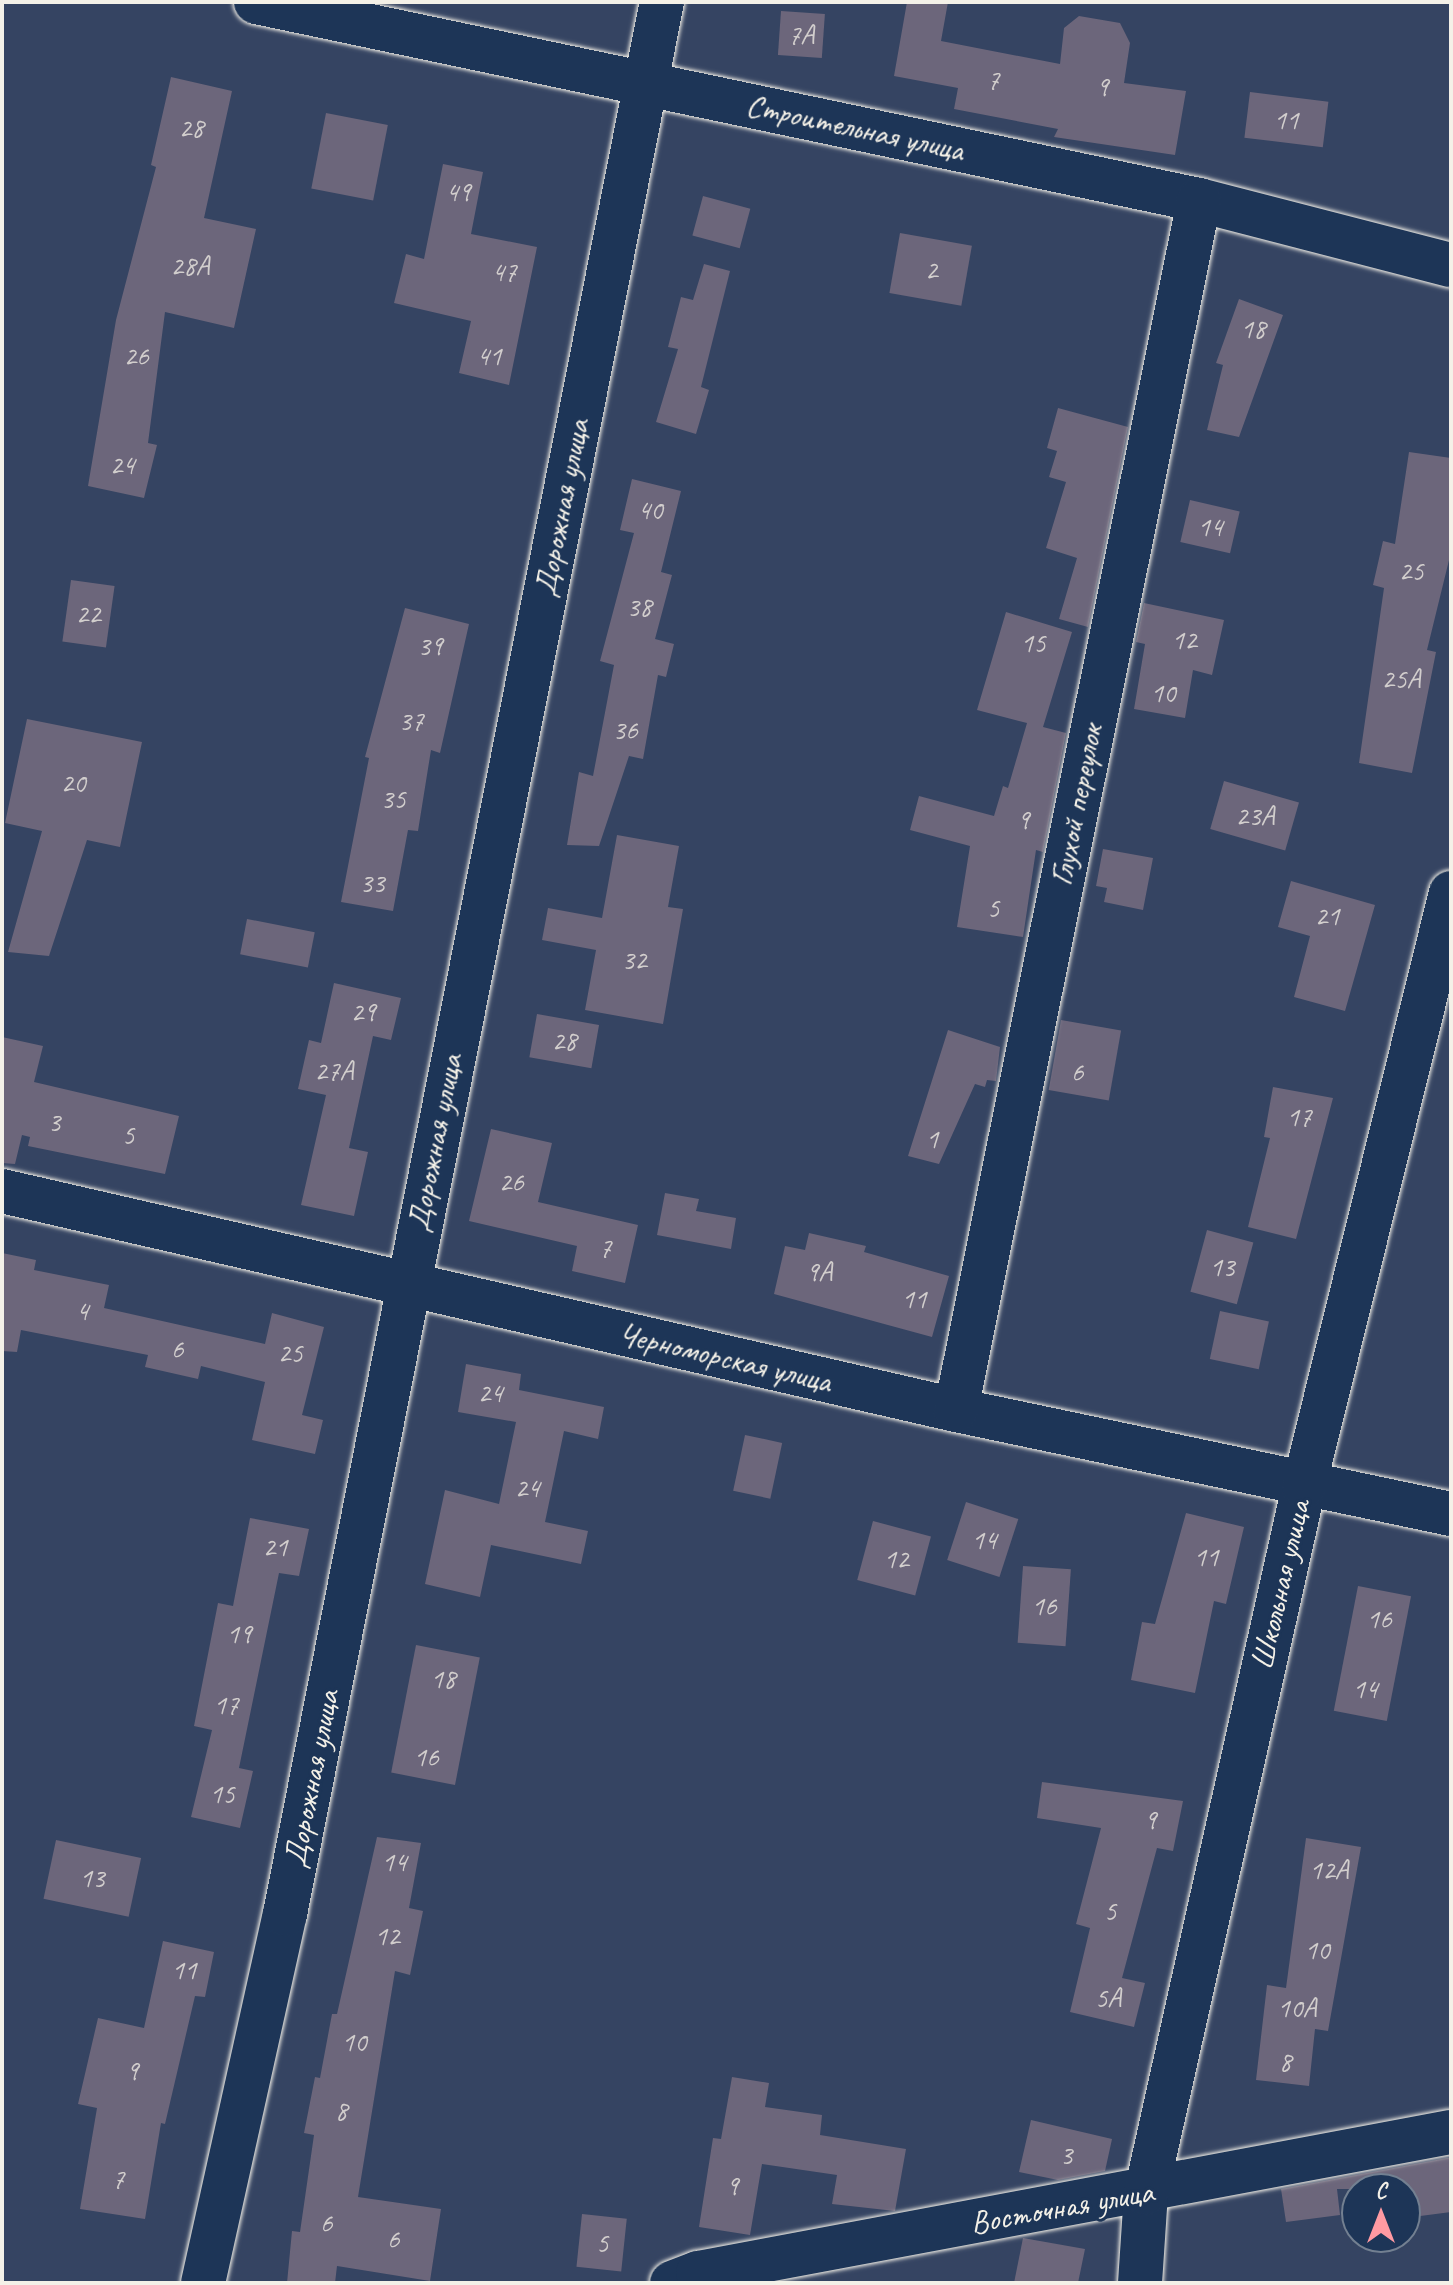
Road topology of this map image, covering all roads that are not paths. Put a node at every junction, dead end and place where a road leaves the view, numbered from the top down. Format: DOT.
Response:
graph roads {
  1 [pos="256,2"];
  2 [pos="662,2"];
  3 [pos="646,83"];
  4 [pos="1199,200"];
  5 [pos="1451,265"];
  6 [pos="1451,893"];
  7 [pos="2,1191"];
  8 [pos="407,1285"];
  9 [pos="956,1410"];
  10 [pos="1304,1486"];
  11 [pos="1451,1514"];
  12 [pos="1451,2132"];
  13 [pos="1146,2193"];
  14 [pos="203,2283"];
  15 [pos="672,2283"];
  16 [pos="1140,2283"];
  1 -- 3 [label="street, Строительная улица"];
  2 -- 3 [label="street, Дорожная улица"];
  3 -- 4 [label="street, Строительная улица"];
  3 -- 8 [label="street, Дорожная улица"];
  4 -- 5 [label="street, Строительная улица"];
  4 -- 9 [label="street, Глухой переулок"];
  6 -- 10 [label="street, Школьная улица"];
  7 -- 8 [label="street, Черноморская улица"];
  8 -- 9 [label="street, Черноморская улица"];
  8 -- 14 [label="street, Дорожная улица"];
  9 -- 10 [label="street, Черноморская улица"];
  10 -- 11 [label="street, Черноморская улица"];
  10 -- 13 [label="street, Школьная улица"];
  12 -- 13 [label="street, Восточная улица"];
  13 -- 15 [label="street, Восточная улица"];
  13 -- 16 [label="street, Школьная улица"];
}
